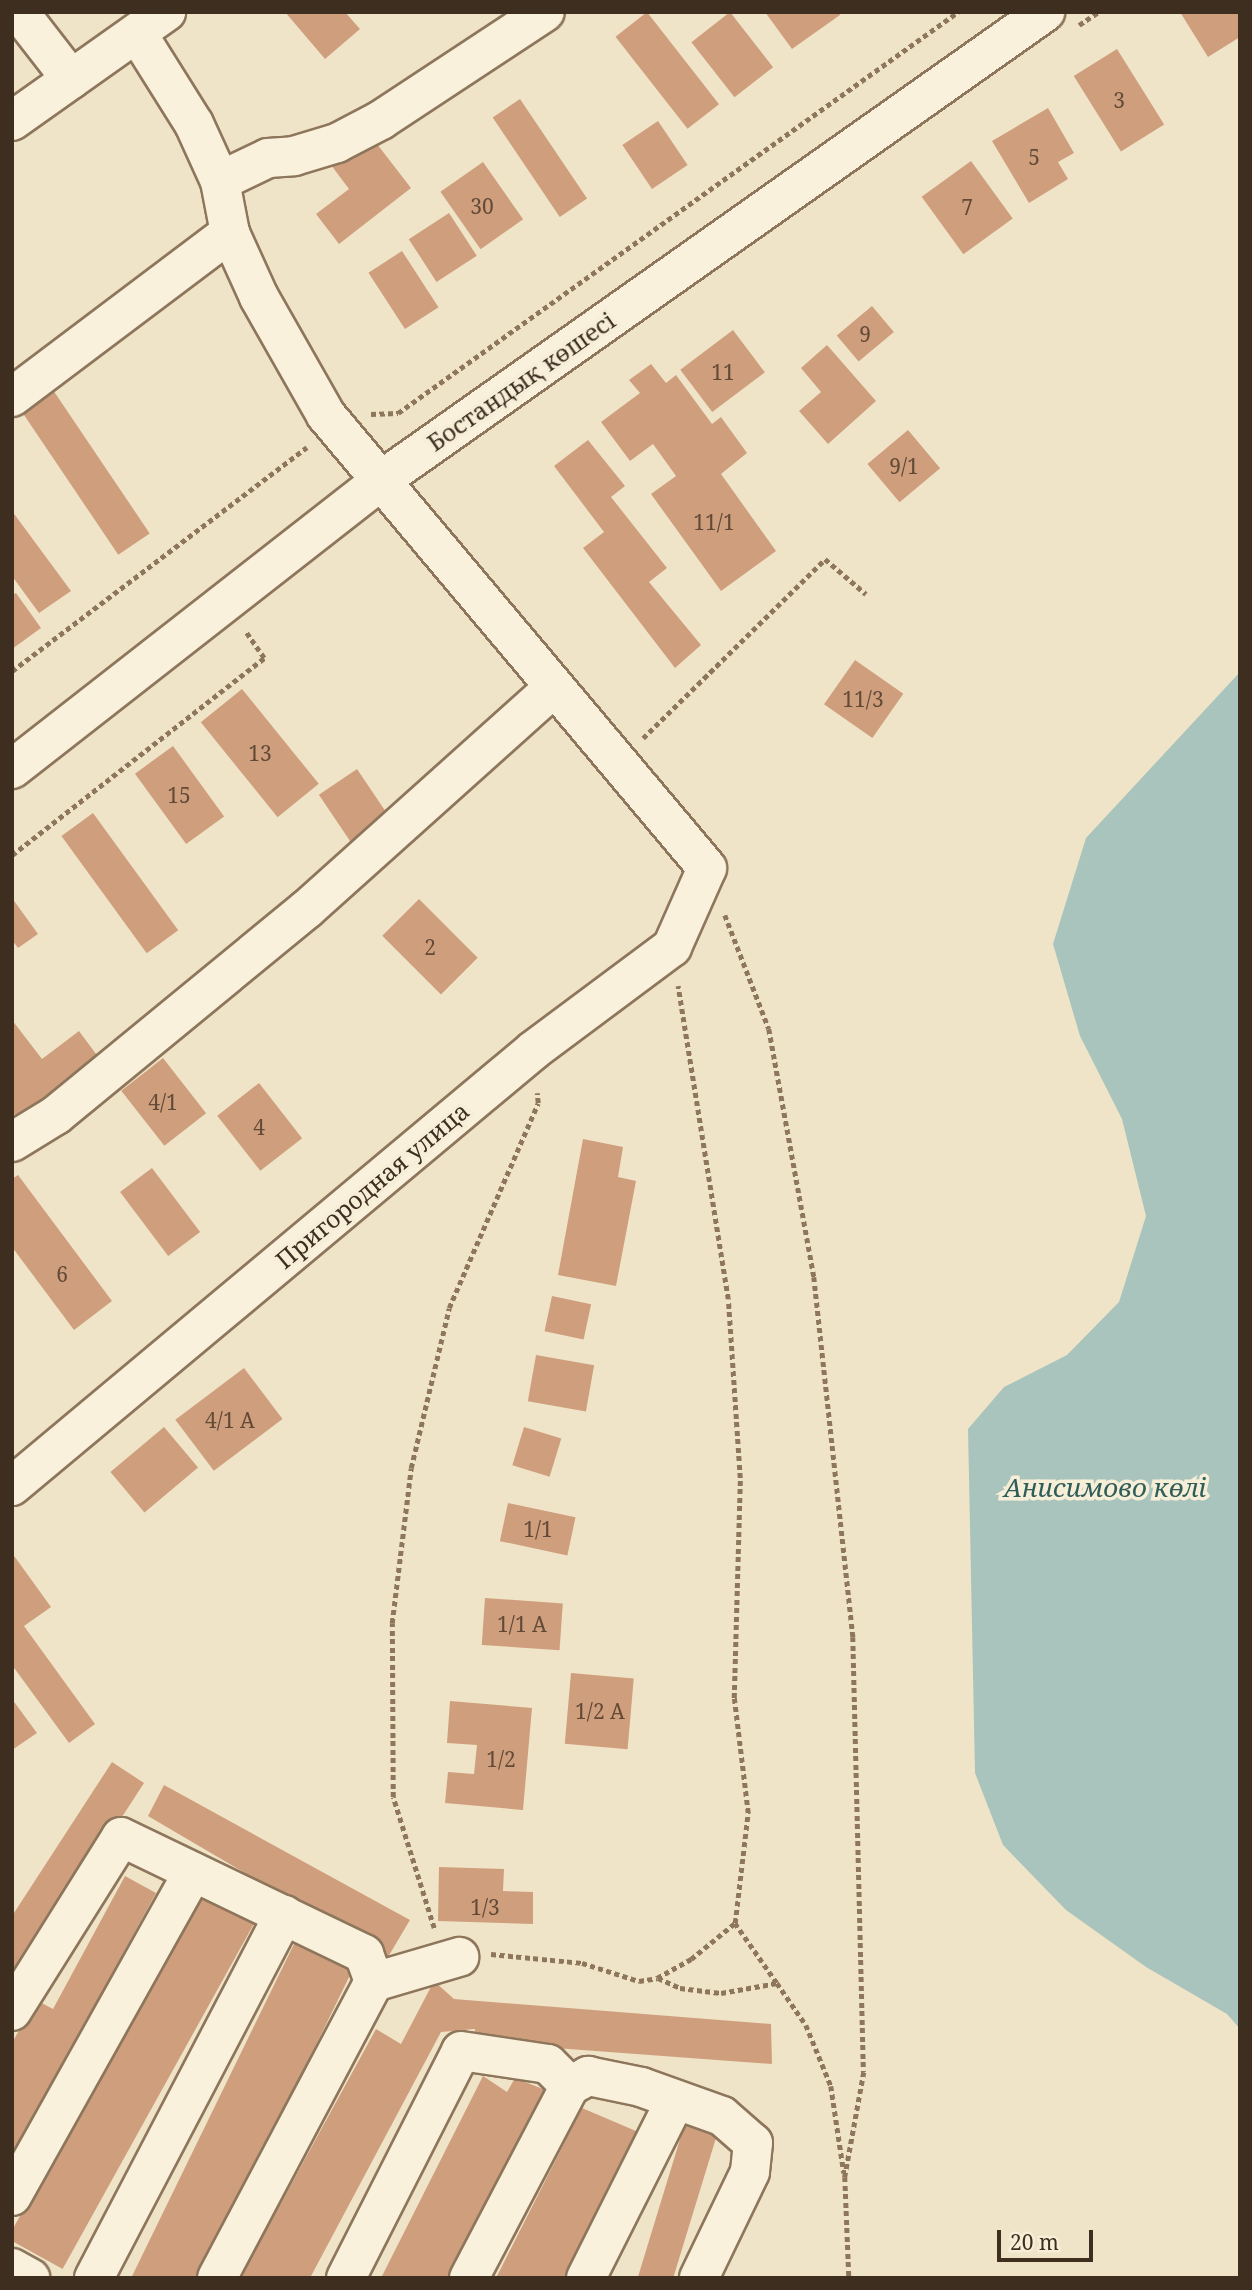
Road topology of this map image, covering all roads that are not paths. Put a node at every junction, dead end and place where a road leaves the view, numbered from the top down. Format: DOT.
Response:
graph roads {
  1 [pos="19,12"];
  2 [pos="545,12"];
  3 [pos="1045,12"];
  4 [pos="151,23"];
  5 [pos="71,79"];
  6 [pos="12,121"];
  7 [pos="220,181"];
  8 [pos="230,233"];
  9 [pos="12,397"];
  10 [pos="380,481"];
  11 [pos="554,687"];
  12 [pos="12,769"];
  13 [pos="12,1142"];
  14 [pos="12,1486"];
  15 [pos="193,1872"];
  16 [pos="284,1915"];
  17 [pos="459,1957"];
  18 [pos="374,1982"];
  19 [pos="12,2011"];
  20 [pos="570,2086"];
  21 [pos="675,2101"];
  22 [pos="12,2196"];
  23 [pos="12,2267"];
  24 [pos="30,2278"];
  25 [pos="94,2278"];
  26 [pos="217,2278"];
  27 [pos="346,2278"];
  28 [pos="469,2278"];
  29 [pos="586,2278"];
  30 [pos="699,2278"];
  1 -- 5 [label="street"];
  2 -- 7 [label="street"];
  3 -- 10 [label="street, Бостандық көшесі"];
  4 -- 5 [label="street"];
  4 -- 7 [label="street"];
  5 -- 6 [label="street"];
  7 -- 8 [label="street"];
  8 -- 9 [label="street"];
  8 -- 10 [label="street"];
  10 -- 11 [label="street"];
  10 -- 12 [label="street, Бостандық көшесі"];
  11 -- 13 [label="street"];
  11 -- 14 [label="street, Пригородная улица"];
  15 -- 16 [label="street"];
  15 -- 19 [label="street"];
  15 -- 22 [label="street"];
  16 -- 18 [label="street"];
  16 -- 25 [label="street"];
  17 -- 18 [label="street"];
  18 -- 26 [label="street"];
  20 -- 21 [label="street"];
  20 -- 27 [label="street"];
  20 -- 28 [label="street"];
  21 -- 29 [label="street"];
  21 -- 30 [label="street"];
  23 -- 24 [label="street"];
}
